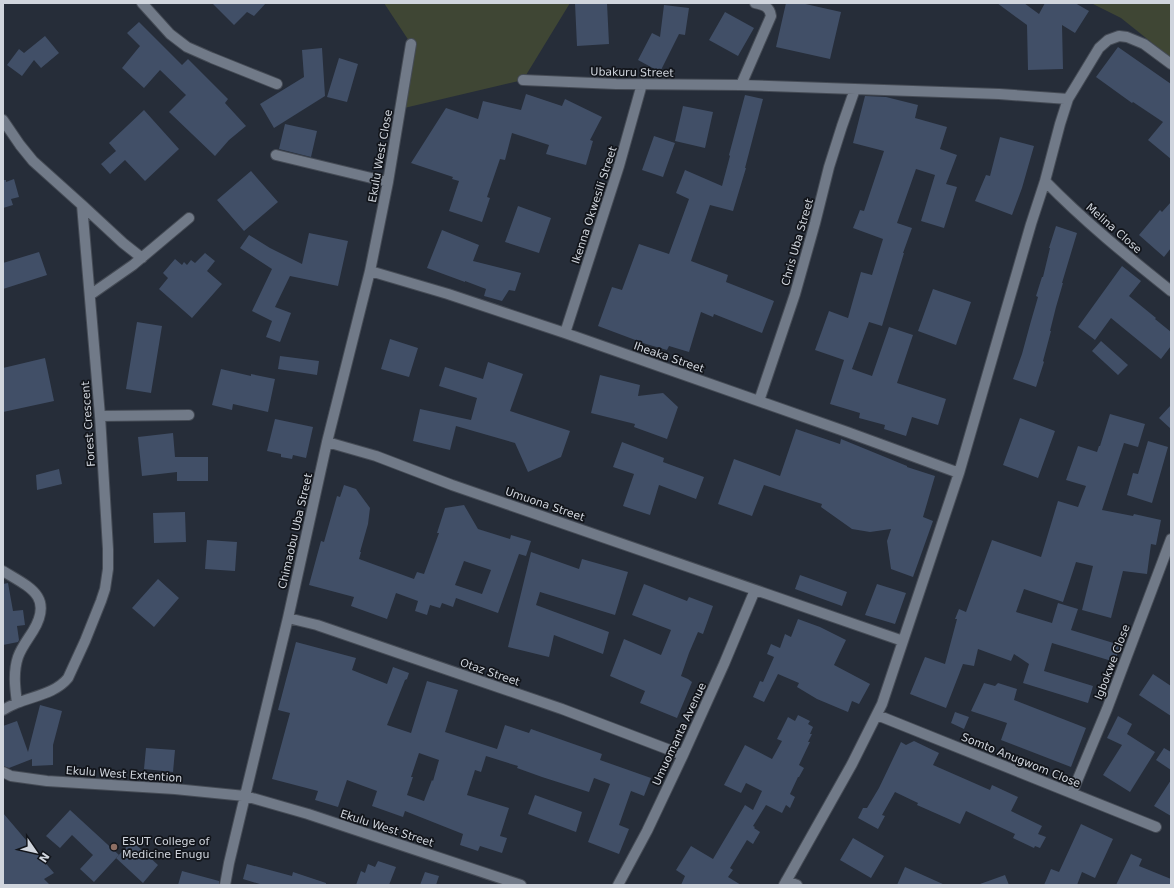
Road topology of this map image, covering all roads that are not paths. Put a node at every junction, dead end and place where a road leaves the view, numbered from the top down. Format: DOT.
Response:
graph roads {
  1 [pos="142,3"];
  2 [pos="756,3"];
  3 [pos="411,44"];
  4 [pos="1171,64"];
  5 [pos="523,80"];
  6 [pos="277,84"];
  7 [pos="642,84"];
  8 [pos="741,85"];
  9 [pos="855,89"];
  10 [pos="1068,99"];
  11 [pos="3,120"];
  12 [pos="276,155"];
  13 [pos="1045,180"];
  14 [pos="388,182"];
  15 [pos="82,206"];
  16 [pos="189,218"];
  17 [pos="142,258"];
  18 [pos="370,271"];
  19 [pos="1171,291"];
  20 [pos="90,296"];
  21 [pos="565,333"];
  22 [pos="759,401"];
  23 [pos="189,414"];
  24 [pos="100,416"];
  25 [pos="327,442"];
  26 [pos="959,473"];
  27 [pos="1171,539"];
  28 [pos="3,572"];
  29 [pos="755,590"];
  30 [pos="288,618"];
  31 [pos="903,641"];
  32 [pos="17,703"];
  33 [pos="3,710"];
  34 [pos="877,715"];
  35 [pos="683,755"];
  36 [pos="3,772"];
  37 [pos="1072,793"];
  38 [pos="245,796"];
  39 [pos="1156,828"];
  40 [pos="785,883"];
  41 [pos="225,885"];
  42 [pos="521,885"];
  43 [pos="618,885"];
  44 [pos="797,885"];
  1 -- 6 [label="street"];
  2 -- 8 [label="street"];
  3 -- 14 [label="street, Ekulu West Close"];
  4 -- 10 [label="street"];
  5 -- 7 [label="street, Ubakuru Street"];
  7 -- 8 [label="street, Ubakuru Street"];
  7 -- 21 [label="street, Ikenna Okwesili Street"];
  8 -- 9 [label="street, Ubakuru Street"];
  9 -- 10 [label="street, Ubakuru Street"];
  9 -- 22 [label="street, Chris Uba Street"];
  10 -- 13 [label="street"];
  11 -- 15 [label="street"];
  12 -- 14 [label="street"];
  13 -- 19 [label="street, Melina Close"];
  13 -- 26 [label="street"];
  14 -- 18 [label="street, Ekulu West Close"];
  15 -- 17 [label="street"];
  15 -- 20 [label="street, Forest Crescent"];
  16 -- 17 [label="street"];
  17 -- 20 [label="street"];
  18 -- 21 [label="street, Iheaka Street"];
  18 -- 25 [label="street, Chimaobu Uba Street"];
  20 -- 24 [label="street, Forest Crescent"];
  21 -- 22 [label="street, Iheaka Street"];
  22 -- 26 [label="street, Iheaka Street"];
  23 -- 24 [label="street"];
  24 -- 32 [label="street, Forest Crescent"];
  25 -- 29 [label="street, Umuona Street"];
  25 -- 30 [label="street, Chimaobu Uba Street"];
  26 -- 31 [label="street"];
  27 -- 37 [label="street, Igbokwe Close"];
  28 -- 32 [label="street"];
  29 -- 31 [label="street, Umuona Street"];
  29 -- 35 [label="street, Umuomanta Avenue"];
  30 -- 35 [label="street, Otaz Street"];
  30 -- 38 [label="street, Chimaobu Uba Street"];
  31 -- 34 [label="street"];
  32 -- 33 [label="street, Forest Crescent"];
  34 -- 37 [label="street, Somto Anugwom Close"];
  34 -- 40 [label="street"];
  35 -- 43 [label="street, Umuomanta Avenue"];
  36 -- 38 [label="street, Ekulu West Extention"];
  37 -- 39 [label="street, Somto Anugwom Close"];
  38 -- 41 [label="street, Chimaobu Uba Street"];
  38 -- 42 [label="street, Ekulu West Street"];
  40 -- 44 [label="street"];
}
